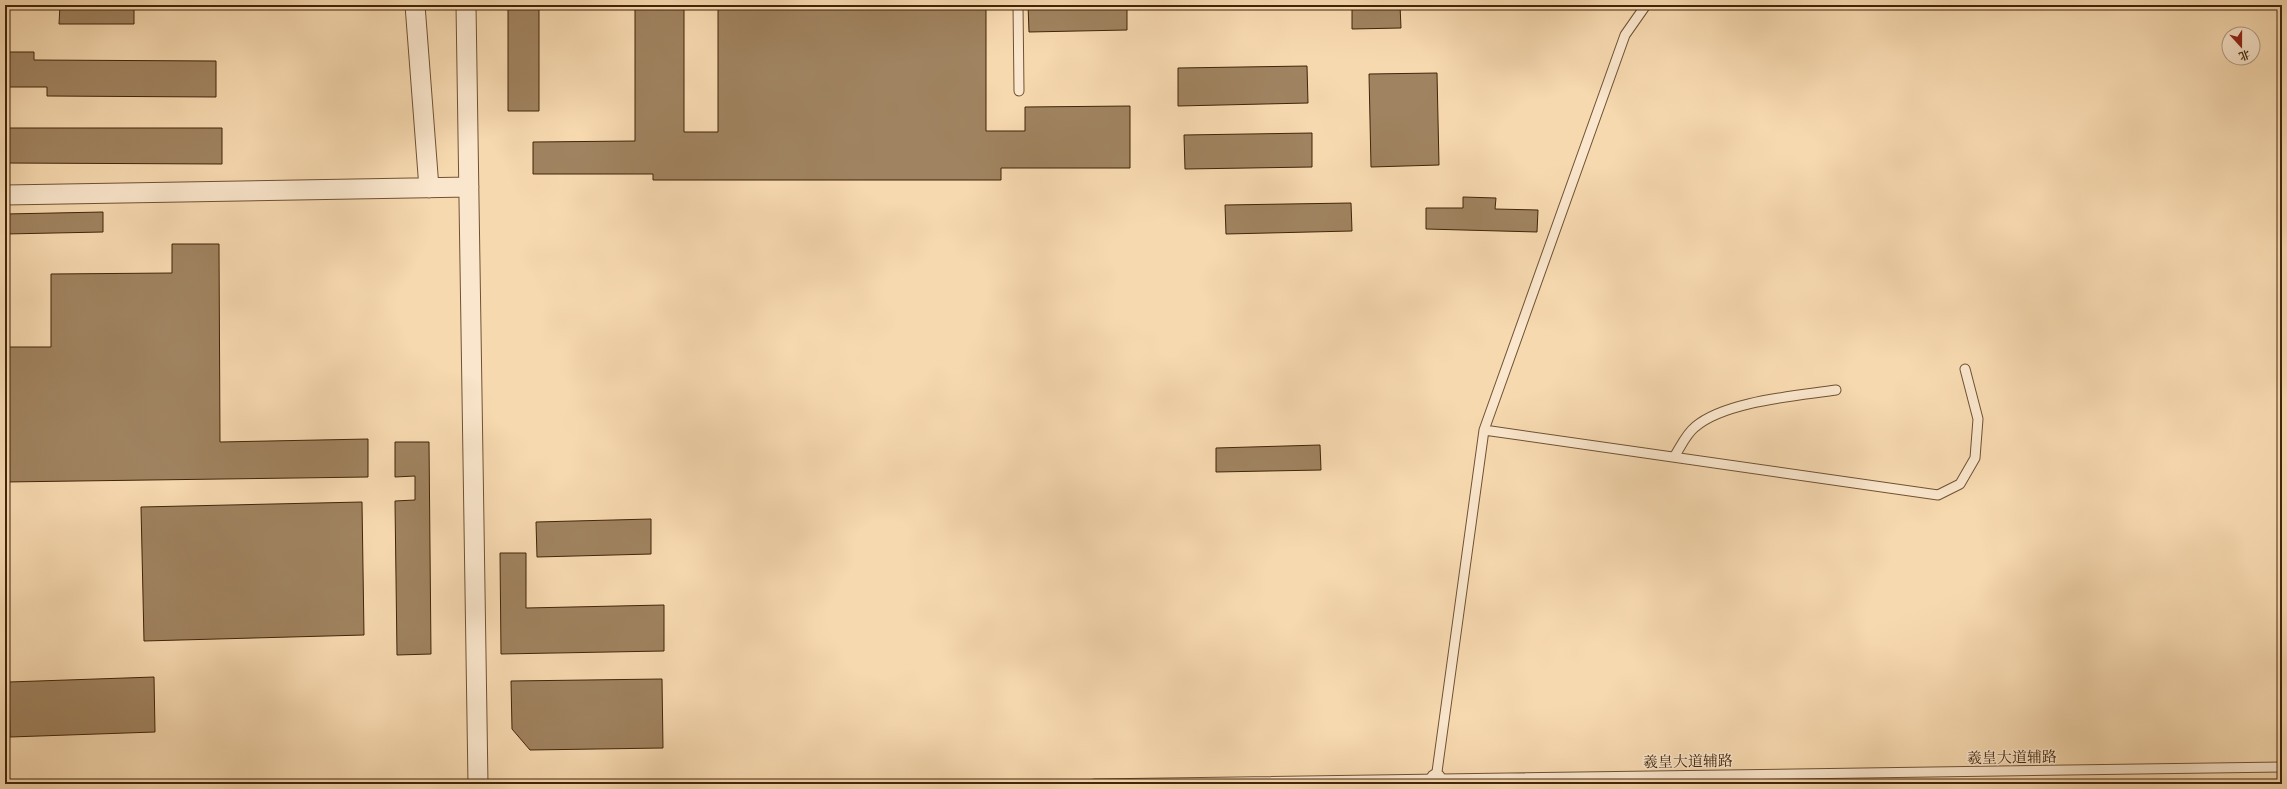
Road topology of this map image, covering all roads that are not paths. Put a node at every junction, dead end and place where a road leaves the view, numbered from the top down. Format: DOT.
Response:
graph roads {
  1 [pos="415,5"];
  2 [pos="466,5"];
  3 [pos="1018,5"];
  4 [pos="1646,5"];
  5 [pos="1018,91"];
  6 [pos="429,188"];
  7 [pos="469,188"];
  8 [pos="5,195"];
  9 [pos="1966,369"];
  10 [pos="1836,390"];
  11 [pos="1484,430"];
  12 [pos="1674,457"];
  13 [pos="2282,767"];
  14 [pos="1436,782"];
  15 [pos="478,784"];
  16 [pos="1094,784"];
  1 -- 6 [label="street"];
  2 -- 7 [label="street"];
  3 -- 5 [label="lane"];
  4 -- 11 [label="lane"];
  6 -- 7 [label="street"];
  6 -- 8 [label="street"];
  7 -- 15 [label="street"];
  9 -- 12 [label="lane"];
  10 -- 12 [label="lane"];
  11 -- 12 [label="lane"];
  11 -- 14 [label="lane"];
  13 -- 14 [label="lane, 羲皇大道辅路"];
  14 -- 16 [label="lane, 羲皇大道辅路"];
}
